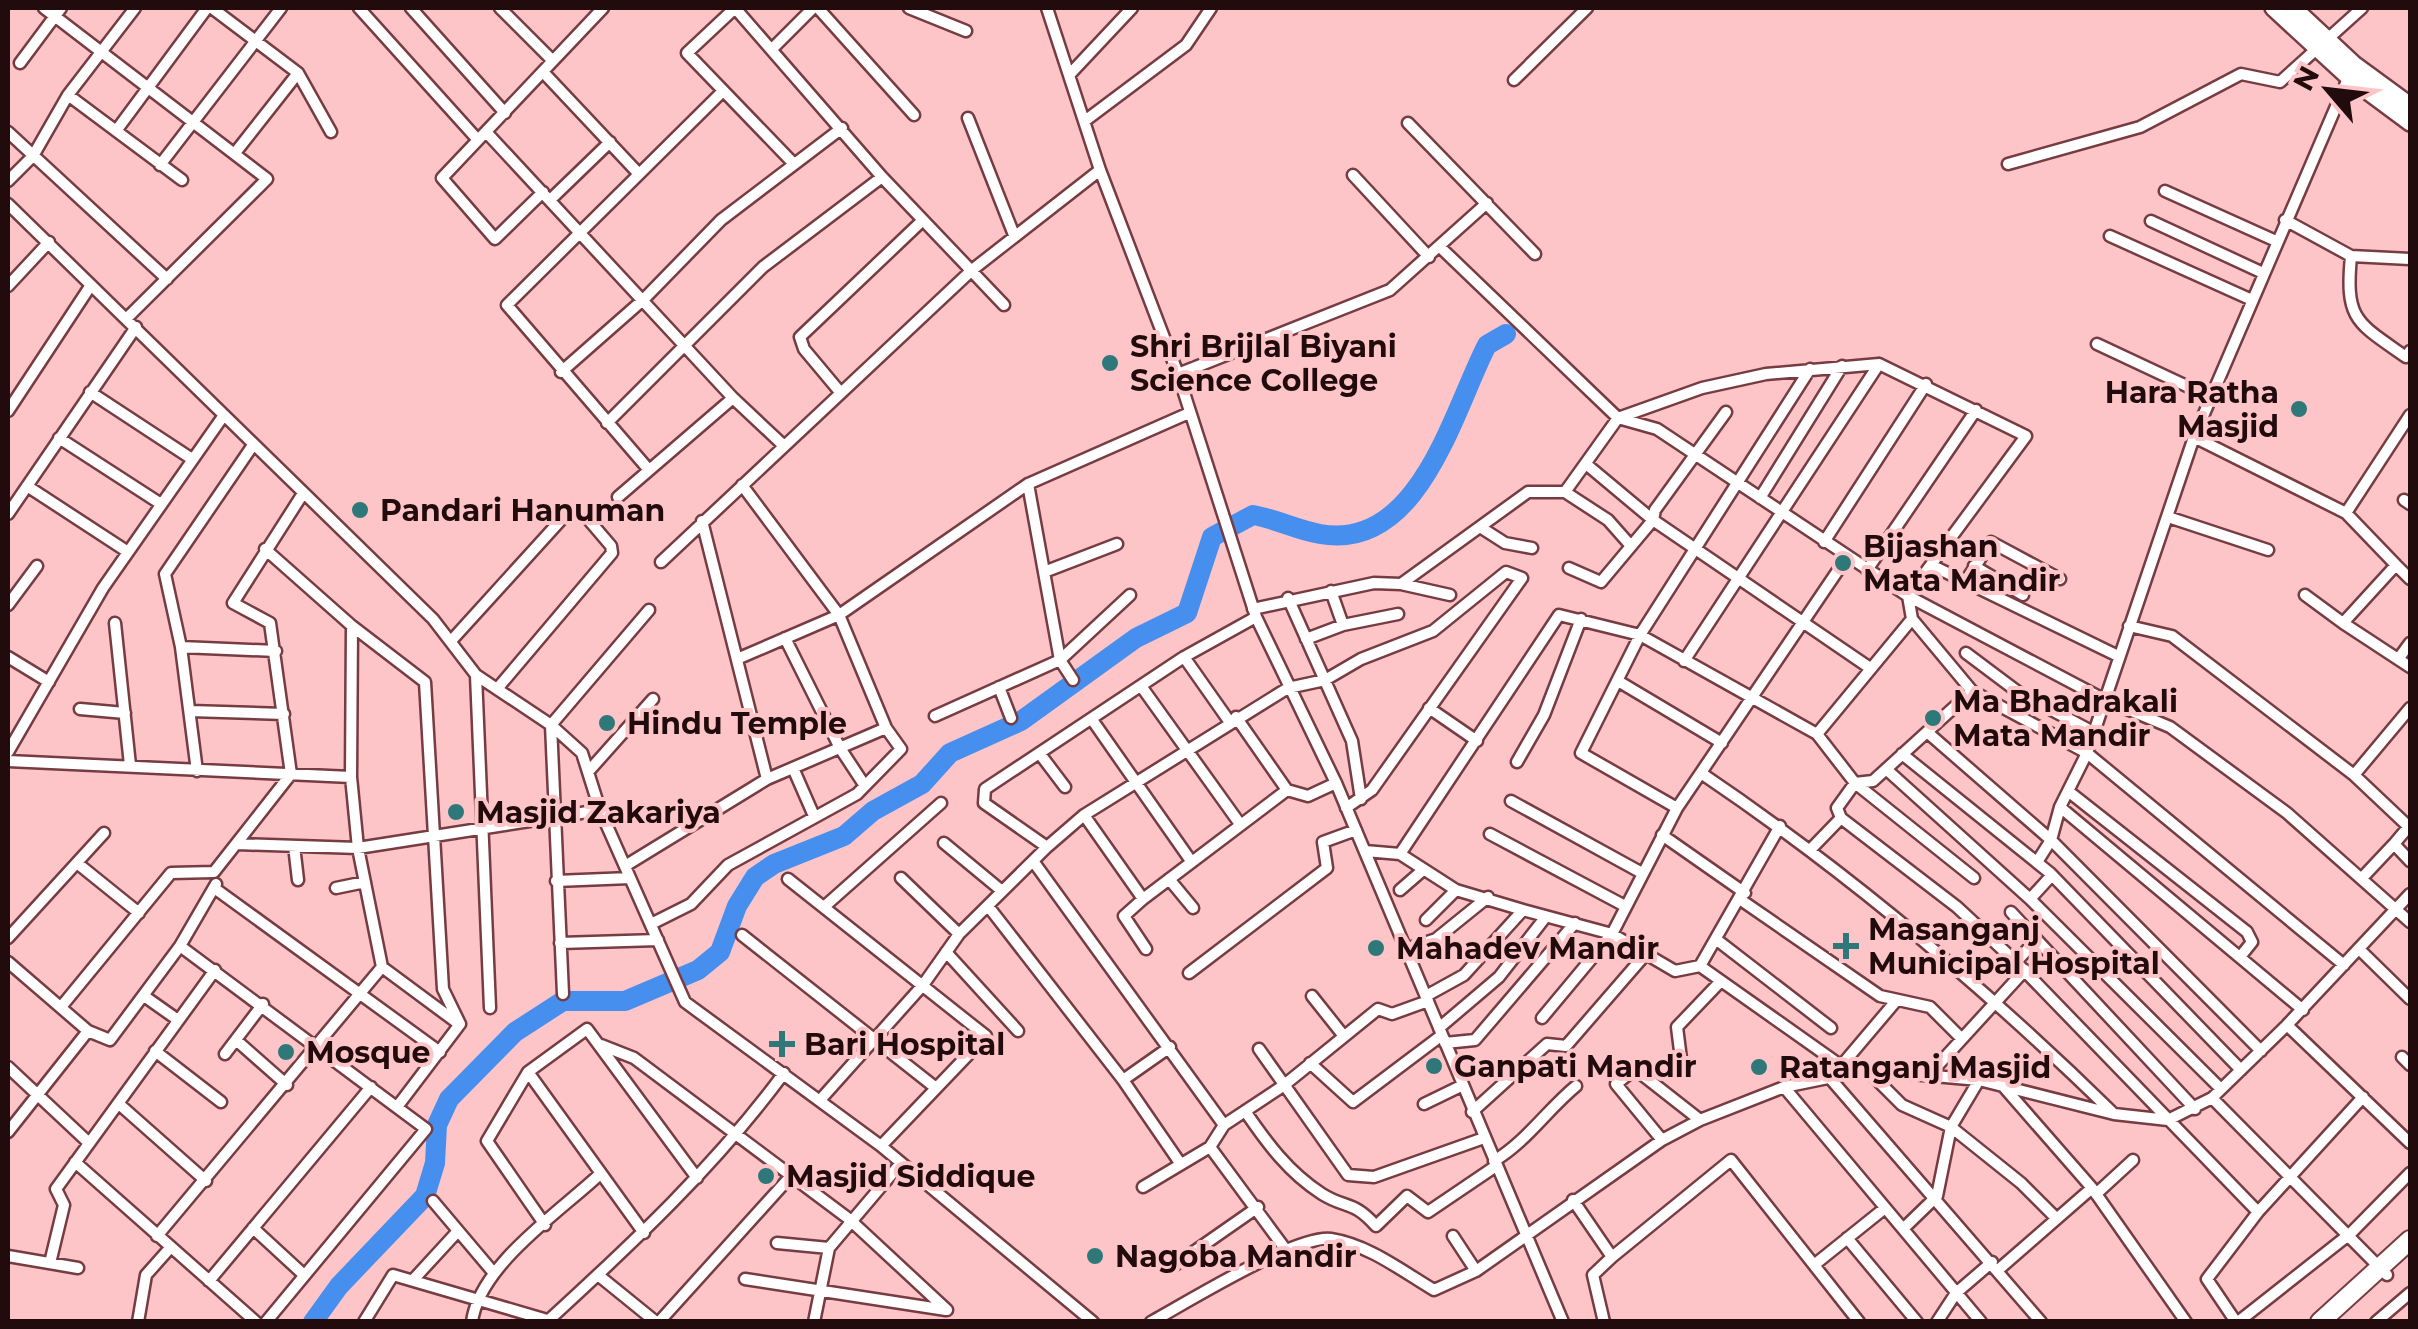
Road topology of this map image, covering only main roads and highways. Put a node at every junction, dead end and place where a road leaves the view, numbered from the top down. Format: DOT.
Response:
graph roads {
  1 [pos="2410,1240"];
  2 [pos="2410,1254"];
  3 [pos="2384,1271"];
  4 [pos="2320,1322"];
  5 [pos="2335,1322"];
  1 -- 3 [label="main road"];
  2 -- 3 [label="main road"];
  3 -- 4 [label="main road"];
  3 -- 5 [label="main road"];
}
